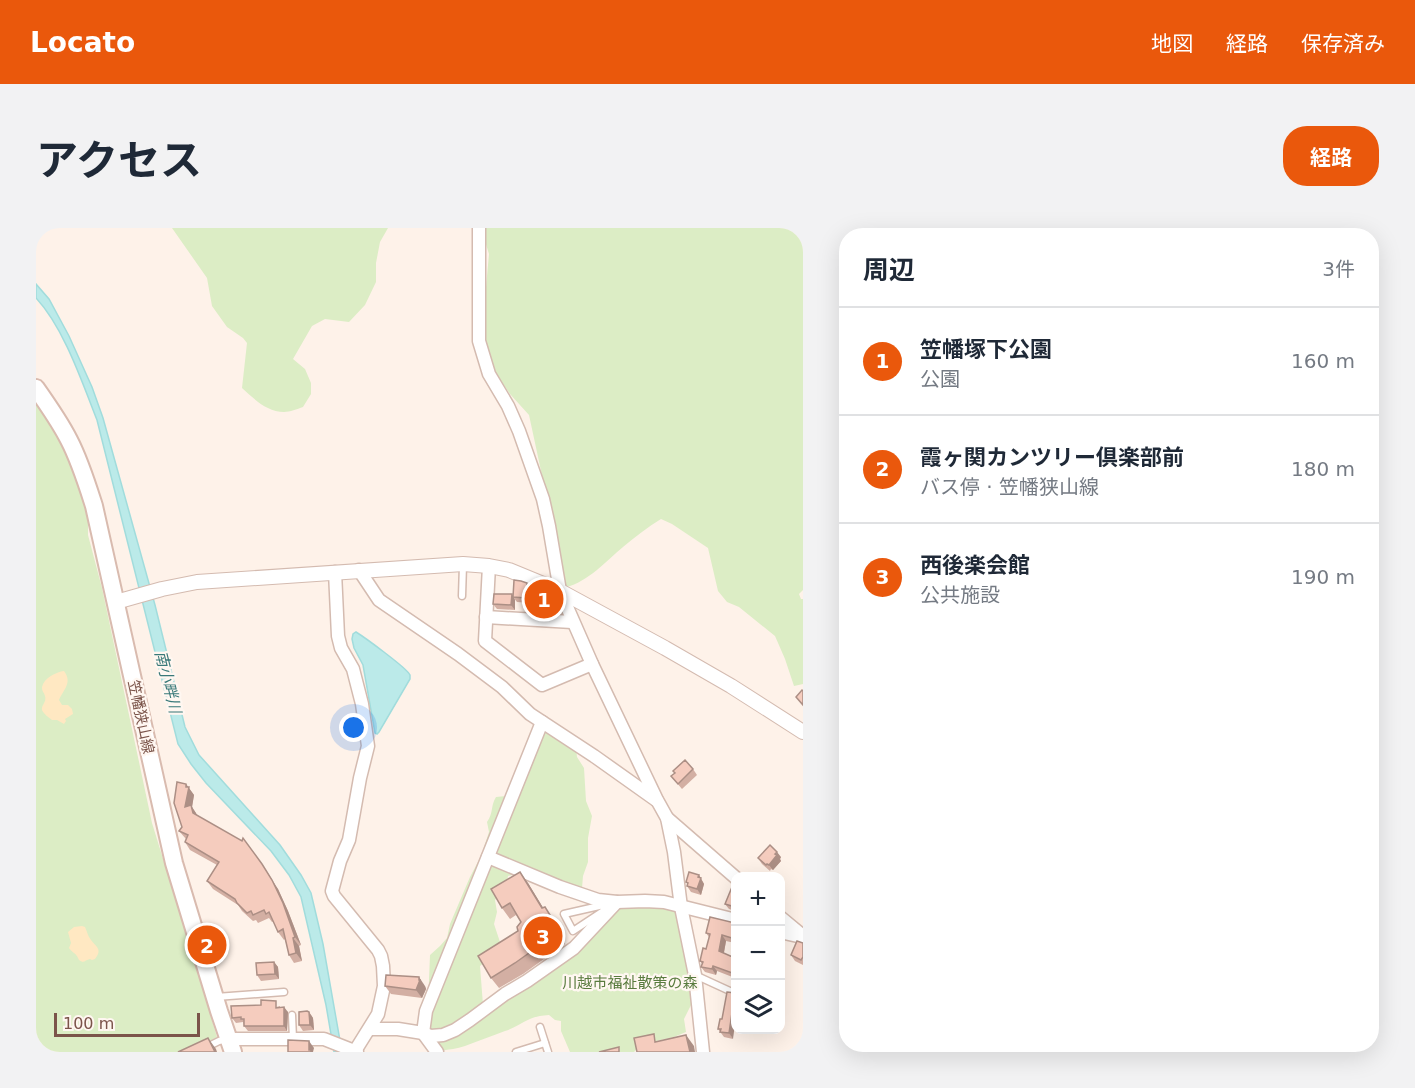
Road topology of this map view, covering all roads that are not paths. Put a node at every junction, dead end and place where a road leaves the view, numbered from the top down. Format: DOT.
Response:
graph roads {
  1 [pos="479,228"];
  2 [pos="36,388"];
  3 [pos="463,564"];
  4 [pos="489,566"];
  5 [pos="358,570"];
  6 [pos="335,572"];
  7 [pos="560,591"];
  8 [pos="462,596"];
  9 [pos="123,600"];
  10 [pos="486,617"];
  11 [pos="572,622"];
  12 [pos="592,664"];
  13 [pos="542,722"];
  14 [pos="803,732"];
  15 [pos="657,801"];
  16 [pos="667,818"];
  17 [pos="488,857"];
  18 [pos="731,874"];
  19 [pos="617,902"];
  20 [pos="681,906"];
  21 [pos="731,919"];
  22 [pos="785,921"];
  23 [pos="785,933"];
  24 [pos="803,937"];
  25 [pos="695,975"];
  26 [pos="284,992"];
  27 [pos="731,992"];
  28 [pos="215,997"];
  29 [pos="292,1016"];
  30 [pos="540,1027"];
  31 [pos="370,1029"];
  32 [pos="423,1033"];
  33 [pos="293,1039"];
  34 [pos="545,1043"];
  35 [pos="231,1045"];
  36 [pos="356,1051"];
  37 [pos="197,1052"];
  38 [pos="437,1052"];
  39 [pos="516,1052"];
  40 [pos="548,1052"];
  41 [pos="703,1052"];
  1 -- 7 [label="street"];
  2 -- 9 [label="main road, 笠幡狭山線"];
  3 -- 4 [label="street"];
  3 -- 5 [label="street"];
  3 -- 8 [label="lane"];
  4 -- 7 [label="street"];
  4 -- 10 [label="street"];
  5 -- 6 [label="street"];
  5 -- 13 [label="street"];
  6 -- 9 [label="street"];
  6 -- 31 [label="street"];
  7 -- 11 [label="street"];
  7 -- 14 [label="street"];
  9 -- 28 [label="main road, 笠幡狭山線"];
  10 -- 11 [label="street"];
  10 -- 12 [label="street"];
  11 -- 12 [label="street"];
  12 -- 15 [label="street"];
  13 -- 15 [label="street"];
  13 -- 17 [label="street"];
  15 -- 16 [label="street"];
  16 -- 18 [label="street"];
  16 -- 20 [label="street"];
  17 -- 19 [label="street"];
  17 -- 32 [label="street"];
  19 -- 19 [label="lane"];
  19 -- 20 [label="street"];
  19 -- 32 [label="street"];
  20 -- 21 [label="street"];
  20 -- 25 [label="street"];
  22 -- 24 [label="street"];
  23 -- 24 [label="street"];
  25 -- 27 [label="lane"];
  25 -- 41 [label="street"];
  26 -- 28 [label="lane"];
  28 -- 35 [label="main road, 笠幡狭山線"];
  29 -- 33 [label="lane"];
  30 -- 34 [label="lane"];
  31 -- 32 [label="street"];
  31 -- 36 [label="street"];
  32 -- 38 [label="street"];
  33 -- 35 [label="street"];
  33 -- 36 [label="street"];
  34 -- 39 [label="lane"];
  34 -- 40 [label="lane"];
  35 -- 37 [label="lane"];
}
